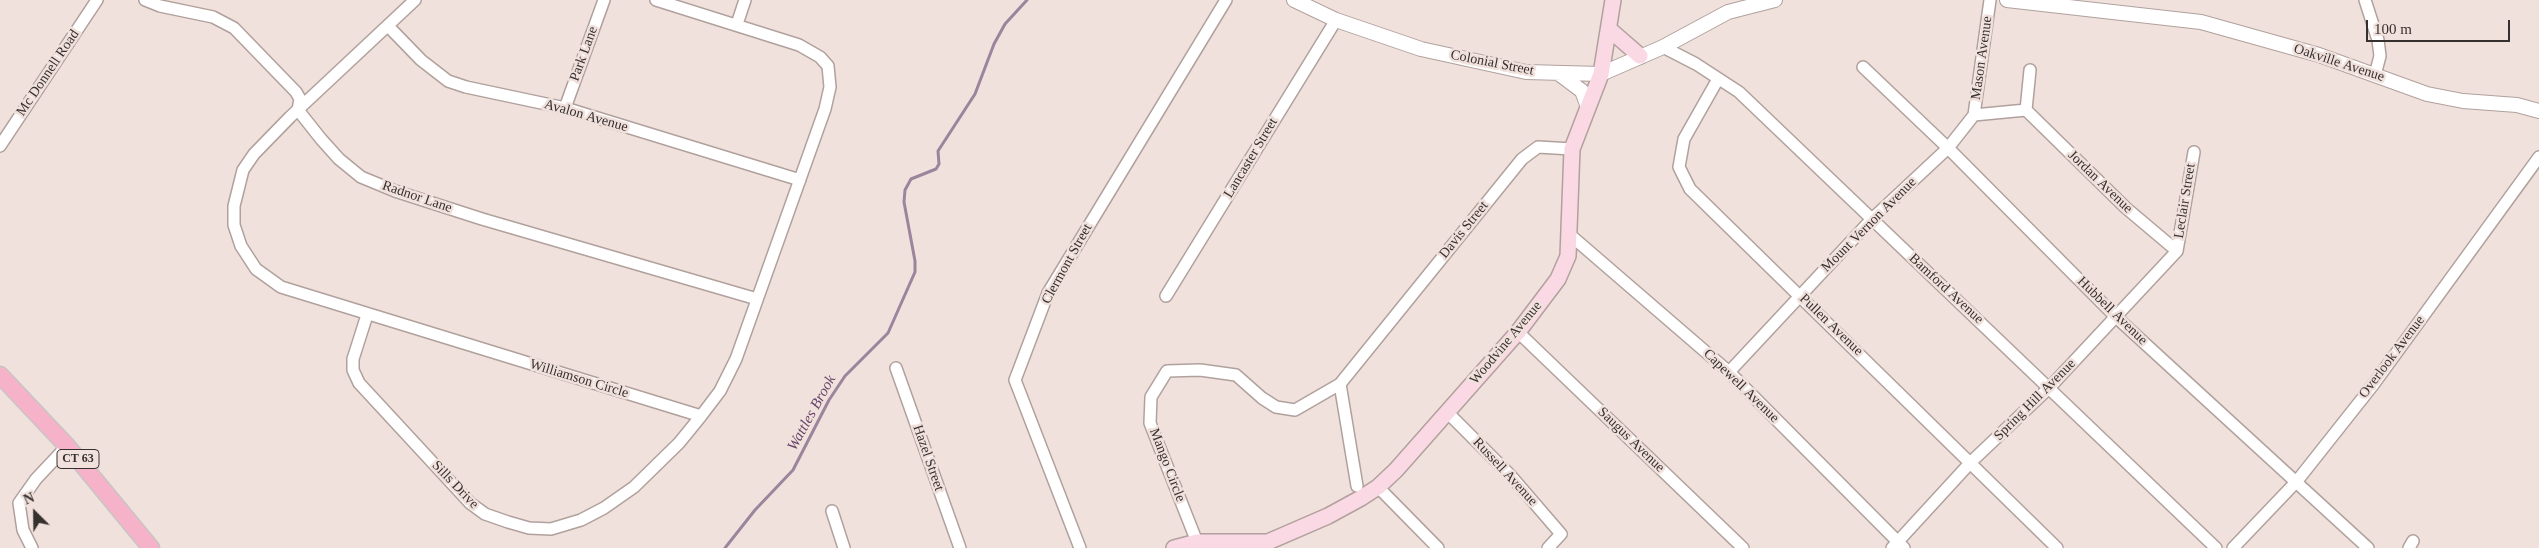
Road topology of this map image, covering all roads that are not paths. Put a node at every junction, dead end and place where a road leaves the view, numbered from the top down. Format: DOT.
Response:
graph roads {
  1 [pos="96,0"];
  2 [pos="145,0"];
  3 [pos="415,0"];
  4 [pos="604,0"];
  5 [pos="656,0"];
  6 [pos="745,0"];
  7 [pos="1226,0"];
  8 [pos="1613,0"];
  9 [pos="1775,0"];
  10 [pos="1990,0"];
  11 [pos="2007,0"];
  12 [pos="2364,0"];
  13 [pos="1302,2"];
  14 [pos="1336,20"];
  15 [pos="737,24"];
  16 [pos="388,26"];
  17 [pos="1609,29"];
  18 [pos="1662,47"];
  19 [pos="1640,56"];
  20 [pos="1863,67"];
  21 [pos="2030,70"];
  22 [pos="1558,72"];
  23 [pos="1601,74"];
  24 [pos="2375,75"];
  25 [pos="1718,79"];
  26 [pos="1588,107"];
  27 [pos="565,108"];
  28 [pos="298,110"];
  29 [pos="2026,110"];
  30 [pos="2539,110"];
  31 [pos="1974,115"];
  32 [pos="0,146"];
  33 [pos="1948,148"];
  34 [pos="1572,149"];
  35 [pos="2194,152"];
  36 [pos="2539,157"];
  37 [pos="800,180"];
  38 [pos="1872,219"];
  39 [pos="1569,234"];
  40 [pos="2177,251"];
  41 [pos="1800,295"];
  42 [pos="1166,296"];
  43 [pos="757,299"];
  44 [pos="367,315"];
  45 [pos="2116,317"];
  46 [pos="1518,332"];
  47 [pos="896,368"];
  48 [pos="1728,372"];
  49 [pos="0,375"];
  50 [pos="1340,384"];
  51 [pos="2050,387"];
  52 [pos="1447,412"];
  53 [pos="701,416"];
  54 [pos="67,446"];
  55 [pos="1971,462"];
  56 [pos="2297,481"];
  57 [pos="1378,487"];
  58 [pos="1359,492"];
  59 [pos="832,511"];
  60 [pos="1197,542"];
  61 [pos="1271,545"];
  62 [pos="1897,546"];
  63 [pos="32,548"];
  64 [pos="151,548"];
  65 [pos="844,548"];
  66 [pos="960,548"];
  67 [pos="1080,548"];
  68 [pos="1174,548"];
  69 [pos="1438,548"];
  70 [pos="1548,548"];
  71 [pos="1743,548"];
  72 [pos="2057,548"];
  73 [pos="2216,548"];
  74 [pos="2233,548"];
  75 [pos="2368,548"];
  1 -- 32 [label="street, Mc Donnell Road"];
  2 -- 28 [label="street, Radnor Lane"];
  3 -- 16 [label="street, Williamson Circle"];
  4 -- 27 [label="street, Park Lane"];
  5 -- 15 [label="street"];
  6 -- 15 [label="street"];
  7 -- 67 [label="street, Clermont Street"];
  8 -- 17 [label="main road"];
  9 -- 18 [label="street, Colonial Street"];
  10 -- 31 [label="street, Mason Avenue"];
  11 -- 24 [label="street, Oakville Avenue"];
  12 -- 24 [label="street"];
  13 -- 14 [label="street, Colonial Street"];
  14 -- 22 [label="street, Colonial Street"];
  14 -- 42 [label="street, Lancaster Street"];
  15 -- 37 [label="street"];
  16 -- 27 [label="street, Avalon Avenue"];
  16 -- 28 [label="street, Williamson Circle"];
  17 -- 19 [label="main road"];
  17 -- 23 [label="main road"];
  18 -- 19 [label="street, Colonial Street"];
  18 -- 25 [label="street, Bamford Avenue"];
  19 -- 23 [label="street, Colonial Street"];
  20 -- 33 [label="street, Hubbell Avenue"];
  21 -- 29 [label="street"];
  22 -- 23 [label="street, Colonial Street"];
  22 -- 26 [label="street"];
  23 -- 26 [label="main road"];
  24 -- 30 [label="street, Oakville Avenue"];
  25 -- 38 [label="street, Bamford Avenue"];
  25 -- 41 [label="street, Pullen Avenue"];
  26 -- 34 [label="main road"];
  27 -- 37 [label="street, Avalon Avenue"];
  28 -- 43 [label="street, Radnor Lane"];
  28 -- 44 [label="street, Williamson Circle"];
  29 -- 31 [label="street"];
  29 -- 40 [label="street, Jordan Avenue"];
  31 -- 33 [label="street, Mount Vernon Avenue"];
  33 -- 38 [label="street, Mount Vernon Avenue"];
  33 -- 45 [label="street, Hubbell Avenue"];
  34 -- 39 [label="main road, Woodvine Avenue"];
  34 -- 50 [label="street, Davis Street"];
  35 -- 40 [label="street, Leclair Street"];
  36 -- 56 [label="street, Overlook Avenue"];
  37 -- 43 [label="street"];
  38 -- 41 [label="street, Mount Vernon Avenue"];
  38 -- 51 [label="street, Bamford Avenue"];
  39 -- 46 [label="main road, Woodvine Avenue"];
  39 -- 48 [label="street, Capewell Avenue"];
  40 -- 45 [label="street, Spring Hill Avenue"];
  41 -- 48 [label="street, Mount Vernon Avenue"];
  41 -- 55 [label="street, Pullen Avenue"];
  43 -- 53 [label="street"];
  44 -- 53 [label="street, Williamson Circle"];
  44 -- 53 [label="street, Sills Drive"];
  45 -- 51 [label="street, Spring Hill Avenue"];
  45 -- 56 [label="street, Hubbell Avenue"];
  46 -- 52 [label="main road, Woodvine Avenue"];
  46 -- 71 [label="street, Saugus Avenue"];
  47 -- 66 [label="street, Hazel Street"];
  48 -- 62 [label="street, Capewell Avenue"];
  49 -- 54 [label="main road, CT 63"];
  50 -- 58 [label="street"];
  50 -- 60 [label="street, Mango Circle"];
  51 -- 55 [label="street, Spring Hill Avenue"];
  51 -- 73 [label="street, Bamford Avenue"];
  52 -- 57 [label="main road, Woodvine Avenue"];
  52 -- 70 [label="street, Russell Avenue"];
  54 -- 63 [label="street"];
  54 -- 64 [label="main road, CT 63"];
  55 -- 62 [label="street, Spring Hill Avenue"];
  55 -- 72 [label="street, Pullen Avenue"];
  56 -- 74 [label="street, Overlook Avenue"];
  56 -- 75 [label="street, Hubbell Avenue"];
  57 -- 58 [label="main road, Woodvine Avenue"];
  57 -- 69 [label="street"];
  58 -- 61 [label="main road"];
  59 -- 65 [label="street"];
  60 -- 61 [label="main road"];
  60 -- 68 [label="main road"];
}
